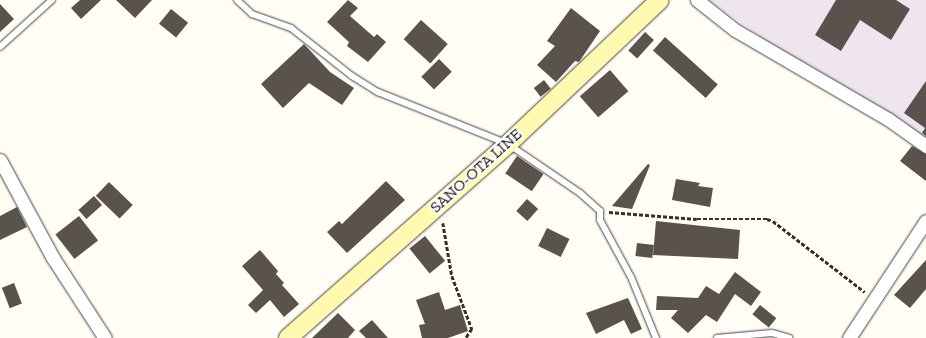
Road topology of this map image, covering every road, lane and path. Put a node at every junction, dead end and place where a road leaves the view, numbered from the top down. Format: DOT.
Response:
graph roads {
  1 [pos="52,0"];
  2 [pos="237,0"];
  3 [pos="697,0"];
  4 [pos="656,1"];
  5 [pos="0,47"];
  6 [pos="508,144"];
  7 [pos="926,146"];
  8 [pos="0,160"];
  9 [pos="435,208"];
  10 [pos="600,211"];
  11 [pos="926,221"];
  12 [pos="876,301"];
  13 [pos="105,338"];
  14 [pos="288,338"];
  15 [pos="466,338"];
  16 [pos="656,338"];
  17 [pos="717,338"];
  18 [pos="789,338"];
  19 [pos="849,338"];
  1 -- 5 [label="lane"];
  2 -- 6 [label="lane"];
  3 -- 7 [label="street"];
  4 -- 6 [label="main road, SANO-OTA LINE"];
  6 -- 9 [label="main road, SANO-OTA LINE"];
  6 -- 10 [label="lane"];
  8 -- 13 [label="street"];
  9 -- 14 [label="main road, SANO-OTA LINE"];
  9 -- 15 [label="path"];
  10 -- 12 [label="path"];
  10 -- 16 [label="lane"];
  11 -- 12 [label="street"];
  12 -- 19 [label="street"];
  17 -- 18 [label="lane"];
}
